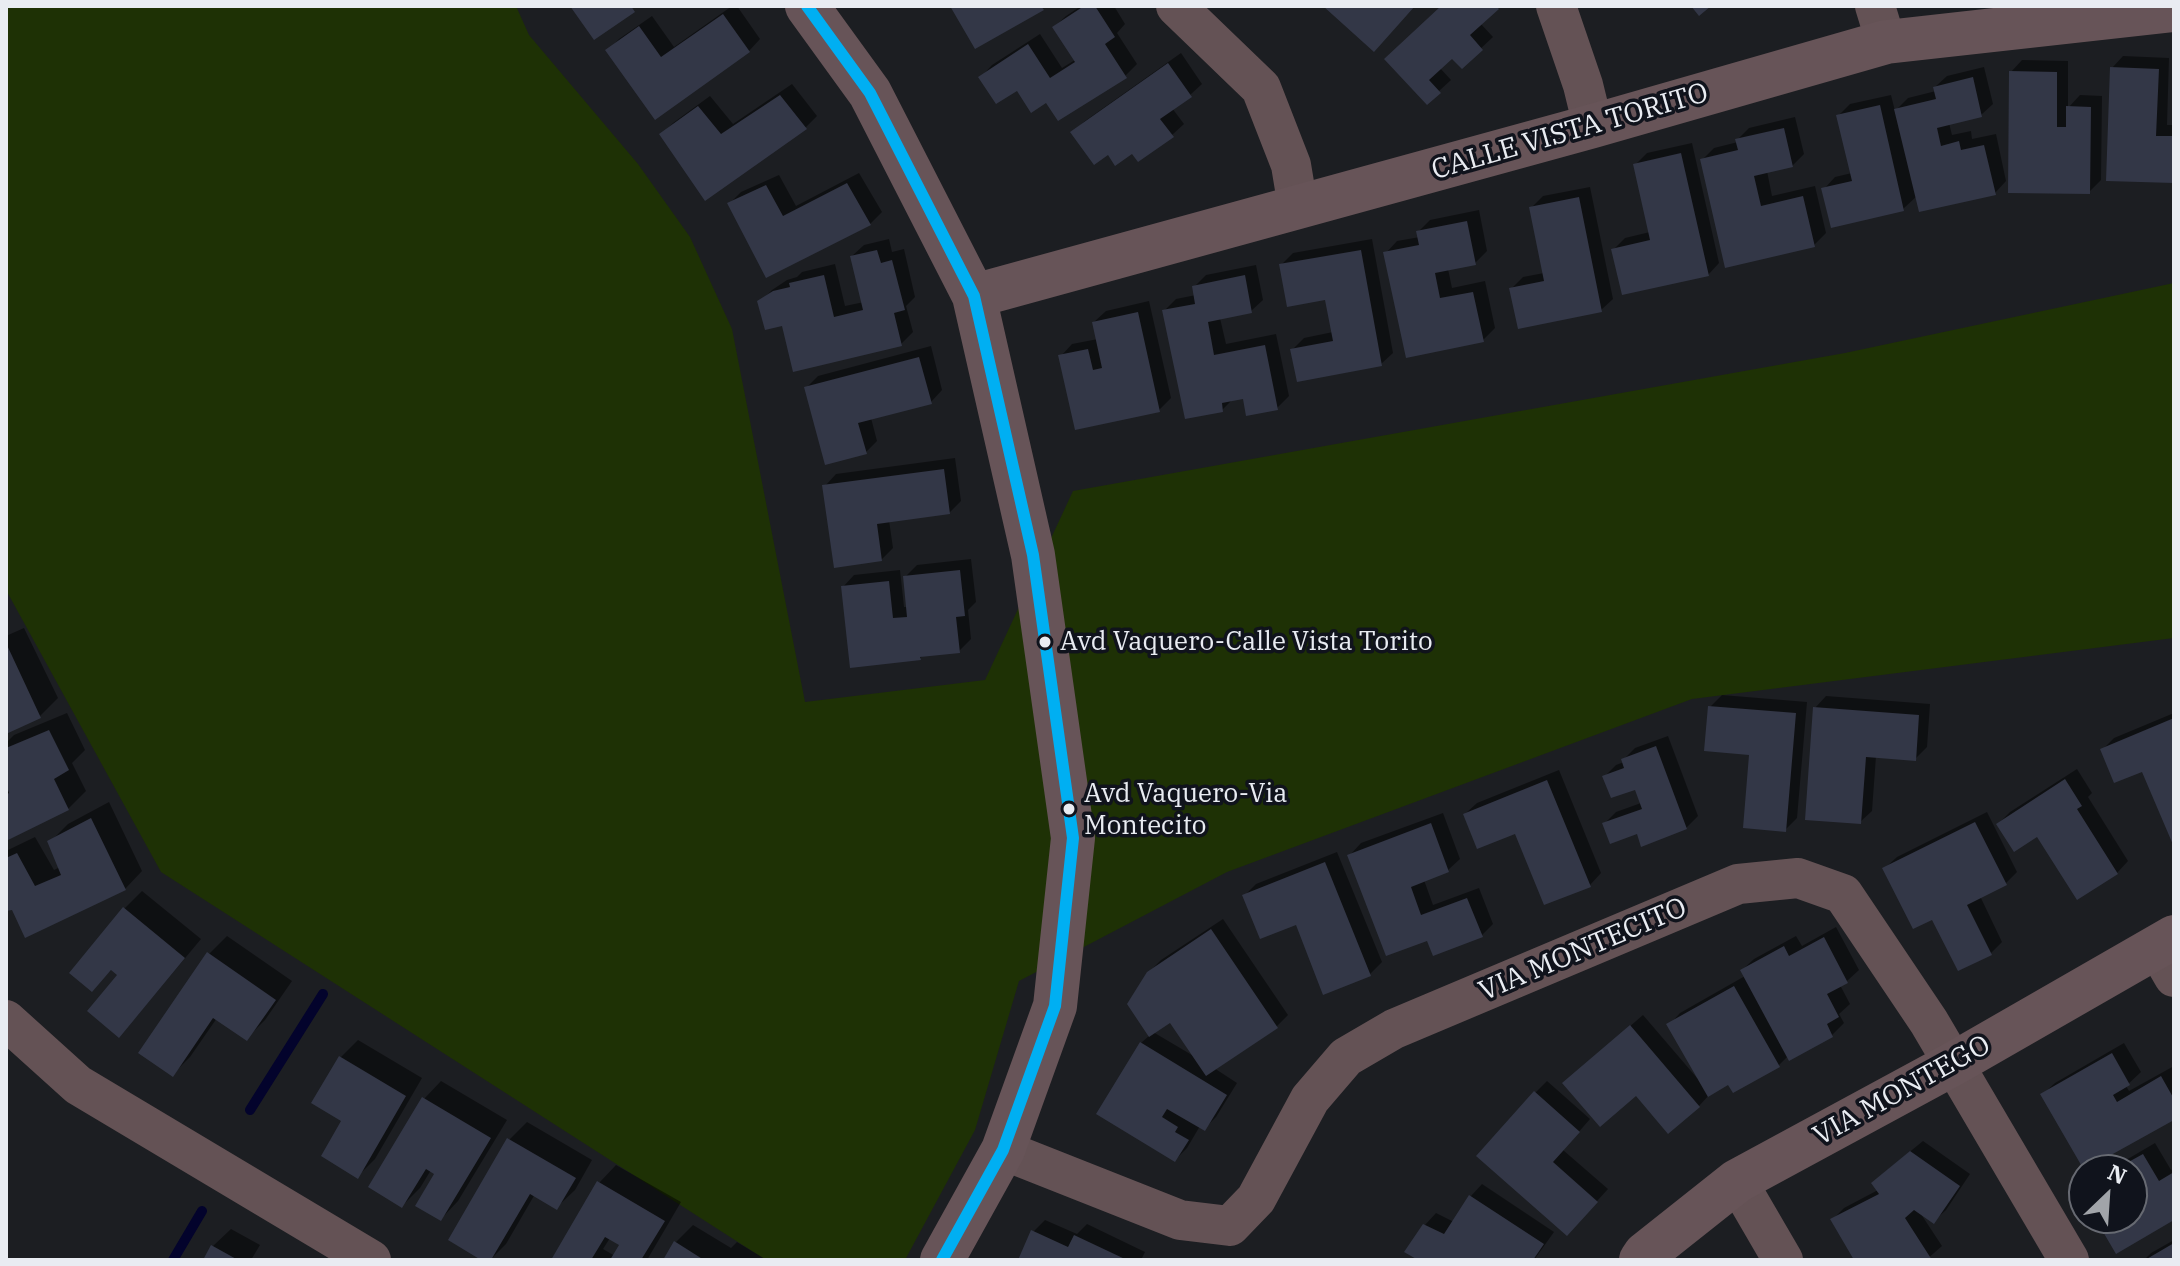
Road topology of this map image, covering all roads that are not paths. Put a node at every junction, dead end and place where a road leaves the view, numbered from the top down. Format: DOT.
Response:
graph roads {
  1 [pos="807,6"];
  2 [pos="1176,6"];
  3 [pos="1556,6"];
  4 [pos="2174,10"];
  5 [pos="1880,24"];
  6 [pos="1593,126"];
  7 [pos="1298,207"];
  8 [pos="974,296"];
  9 [pos="2168,953"];
  10 [pos="6,1020"];
  11 [pos="1953,1064"];
  12 [pos="1003,1150"];
  13 [pos="1737,1181"];
  14 [pos="371,1260"];
  15 [pos="942,1260"];
  16 [pos="1641,1260"];
  17 [pos="1783,1260"];
  18 [pos="2069,1260"];
  1 -- 8 [label="street"];
  2 -- 7 [label="street"];
  3 -- 6 [label="street"];
  4 -- 5 [label="street, CALLE VISTA TORITO"];
  5 -- 6 [label="street, CALLE VISTA TORITO"];
  6 -- 7 [label="street, CALLE VISTA TORITO"];
  7 -- 8 [label="street, CALLE VISTA TORITO"];
  8 -- 12 [label="street"];
  9 -- 11 [label="street, VIA MONTEGO"];
  10 -- 14 [label="street"];
  11 -- 12 [label="street, VIA MONTECITO"];
  11 -- 13 [label="street, VIA MONTEGO"];
  11 -- 18 [label="street, VIA MONTECITO"];
  12 -- 15 [label="street"];
  13 -- 16 [label="street, VIA MONTEGO"];
  13 -- 17 [label="street"];
}
